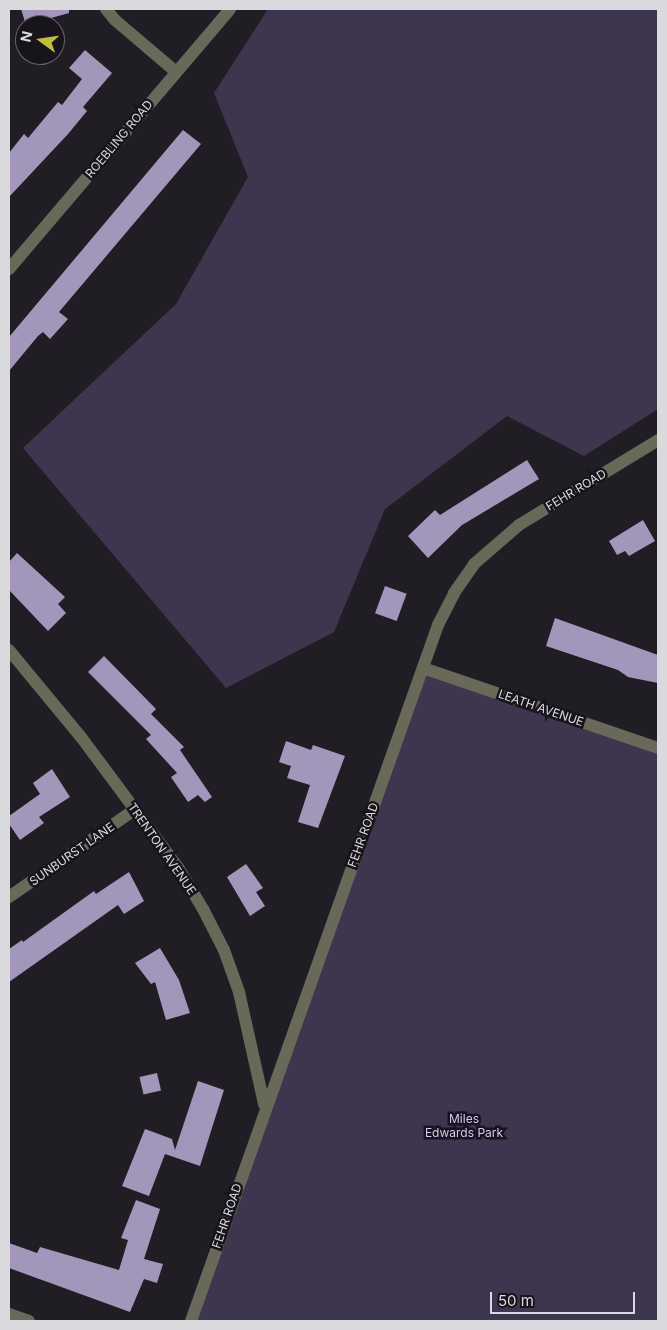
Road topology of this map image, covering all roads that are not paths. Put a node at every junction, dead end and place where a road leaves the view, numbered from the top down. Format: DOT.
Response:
graph roads {
  1 [pos="106,9"];
  2 [pos="230,9"];
  3 [pos="176,72"];
  4 [pos="9,269"];
  5 [pos="658,440"];
  6 [pos="9,650"];
  7 [pos="423,668"];
  8 [pos="658,748"];
  9 [pos="134,810"];
  10 [pos="9,897"];
  11 [pos="265,1107"];
  12 [pos="9,1314"];
  13 [pos="29,1321"];
  14 [pos="190,1321"];
  1 -- 3 [label="street"];
  2 -- 3 [label="street, ROEBLING ROAD"];
  3 -- 4 [label="street, ROEBLING ROAD"];
  5 -- 7 [label="street, FEHR ROAD"];
  6 -- 9 [label="street, TRENTON AVENUE"];
  7 -- 8 [label="street, LEATH AVENUE"];
  7 -- 11 [label="street, FEHR ROAD"];
  9 -- 10 [label="street, SUNBURST LANE"];
  9 -- 11 [label="street, TRENTON AVENUE"];
  11 -- 14 [label="street, FEHR ROAD"];
  12 -- 13 [label="street"];
}
